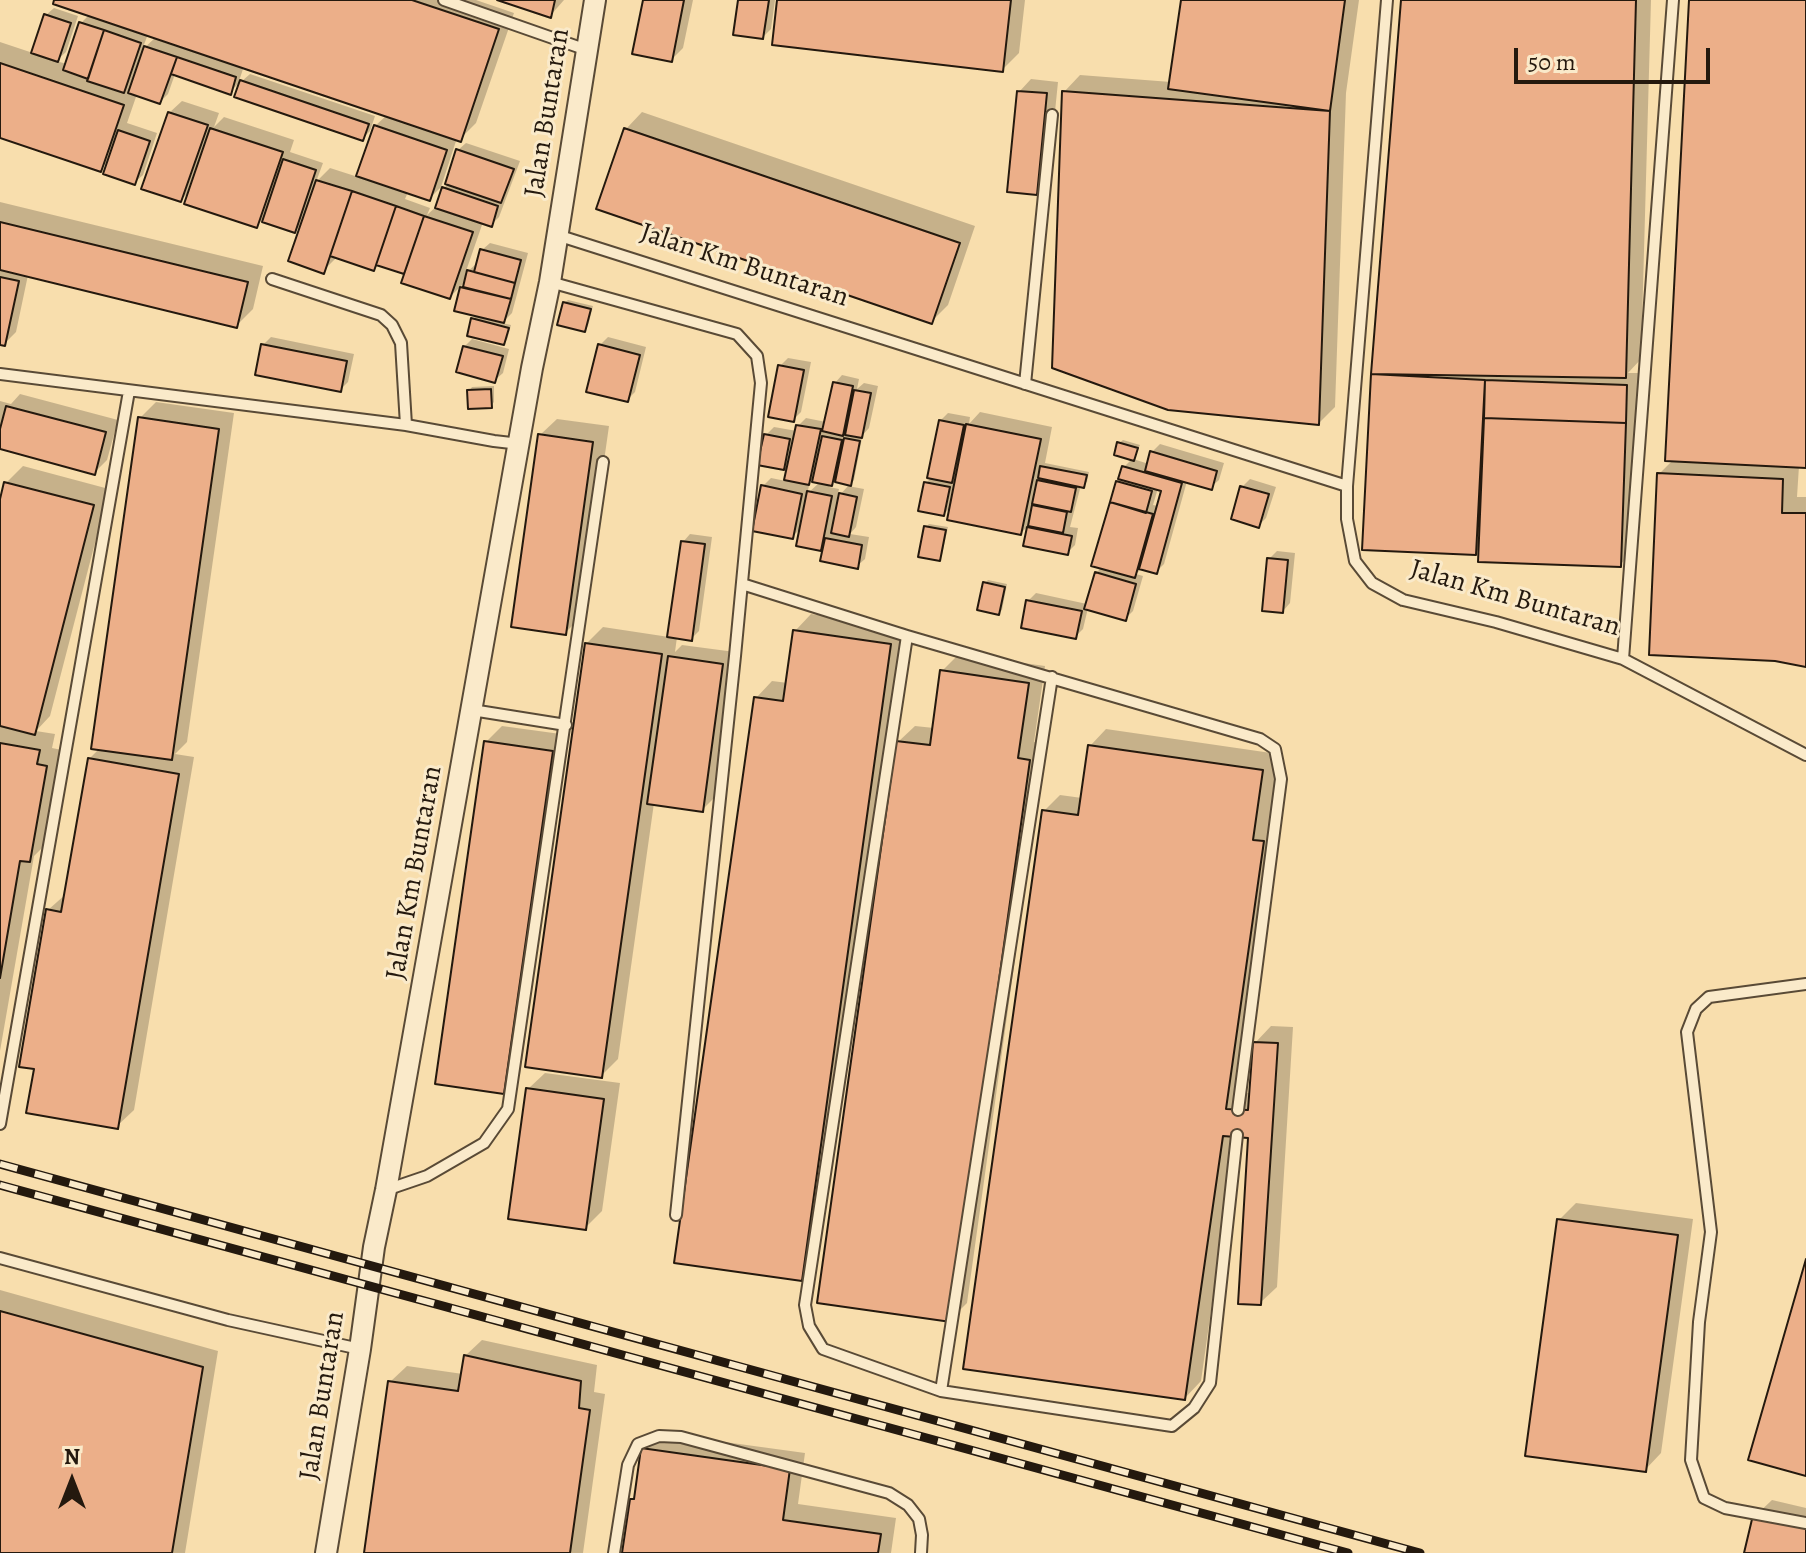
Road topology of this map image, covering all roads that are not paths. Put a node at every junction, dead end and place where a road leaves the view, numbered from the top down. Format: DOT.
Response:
graph roads {
  1 [pos="444,0"];
  2 [pos="595,0"];
  3 [pos="1387,0"];
  4 [pos="1673,0"];
  5 [pos="587,50"];
  6 [pos="1052,115"];
  7 [pos="557,235"];
  8 [pos="272,279"];
  9 [pos="550,282"];
  10 [pos="0,374"];
  11 [pos="1025,384"];
  12 [pos="129,391"];
  13 [pos="406,425"];
  14 [pos="520,444"];
  15 [pos="603,462"];
  16 [pos="1347,486"];
  17 [pos="742,584"];
  18 [pos="907,636"];
  19 [pos="1623,659"];
  20 [pos="1052,677"];
  21 [pos="472,710"];
  22 [pos="566,725"];
  23 [pos="1806,755"];
  24 [pos="1806,984"];
  25 [pos="1238,1110"];
  26 [pos="0,1124"];
  27 [pos="1237,1135"];
  28 [pos="386,1190"];
  29 [pos="676,1215"];
  30 [pos="374,1247"];
  31 [pos="0,1258"];
  32 [pos="360,1349"];
  33 [pos="941,1391"];
  34 [pos="1806,1523"];
  35 [pos="326,1553"];
  36 [pos="614,1553"];
  37 [pos="921,1553"];
  1 -- 5 [label="lane"];
  2 -- 5 [label="street, Jalan Buntaran"];
  3 -- 16 [label="lane"];
  4 -- 19 [label="lane"];
  5 -- 7 [label="street, Jalan Buntaran"];
  6 -- 11 [label="lane"];
  7 -- 9 [label="street, Jalan Km Buntaran"];
  7 -- 11 [label="lane, Jalan Km Buntaran"];
  8 -- 13 [label="lane"];
  9 -- 14 [label="street, Jalan Km Buntaran"];
  9 -- 17 [label="lane"];
  10 -- 12 [label="lane"];
  11 -- 16 [label="lane, Jalan Km Buntaran"];
  12 -- 13 [label="lane"];
  12 -- 26 [label="lane"];
  13 -- 14 [label="lane"];
  14 -- 21 [label="street, Jalan Km Buntaran"];
  15 -- 22 [label="lane"];
  16 -- 19 [label="lane, Jalan Km Buntaran"];
  17 -- 18 [label="lane"];
  17 -- 29 [label="lane"];
  18 -- 20 [label="lane"];
  18 -- 33 [label="lane"];
  19 -- 23 [label="lane, Jalan Km Buntaran"];
  20 -- 25 [label="lane"];
  20 -- 33 [label="lane"];
  21 -- 22 [label="lane"];
  21 -- 28 [label="street, Jalan Km Buntaran"];
  22 -- 28 [label="lane"];
  24 -- 34 [label="lane"];
  27 -- 33 [label="lane"];
  28 -- 30 [label="street, Jalan Km Buntaran"];
  30 -- 32 [label="street, Jalan Buntaran"];
  31 -- 32 [label="lane"];
  32 -- 35 [label="street, Jalan Buntaran"];
  36 -- 37 [label="lane"];
}
